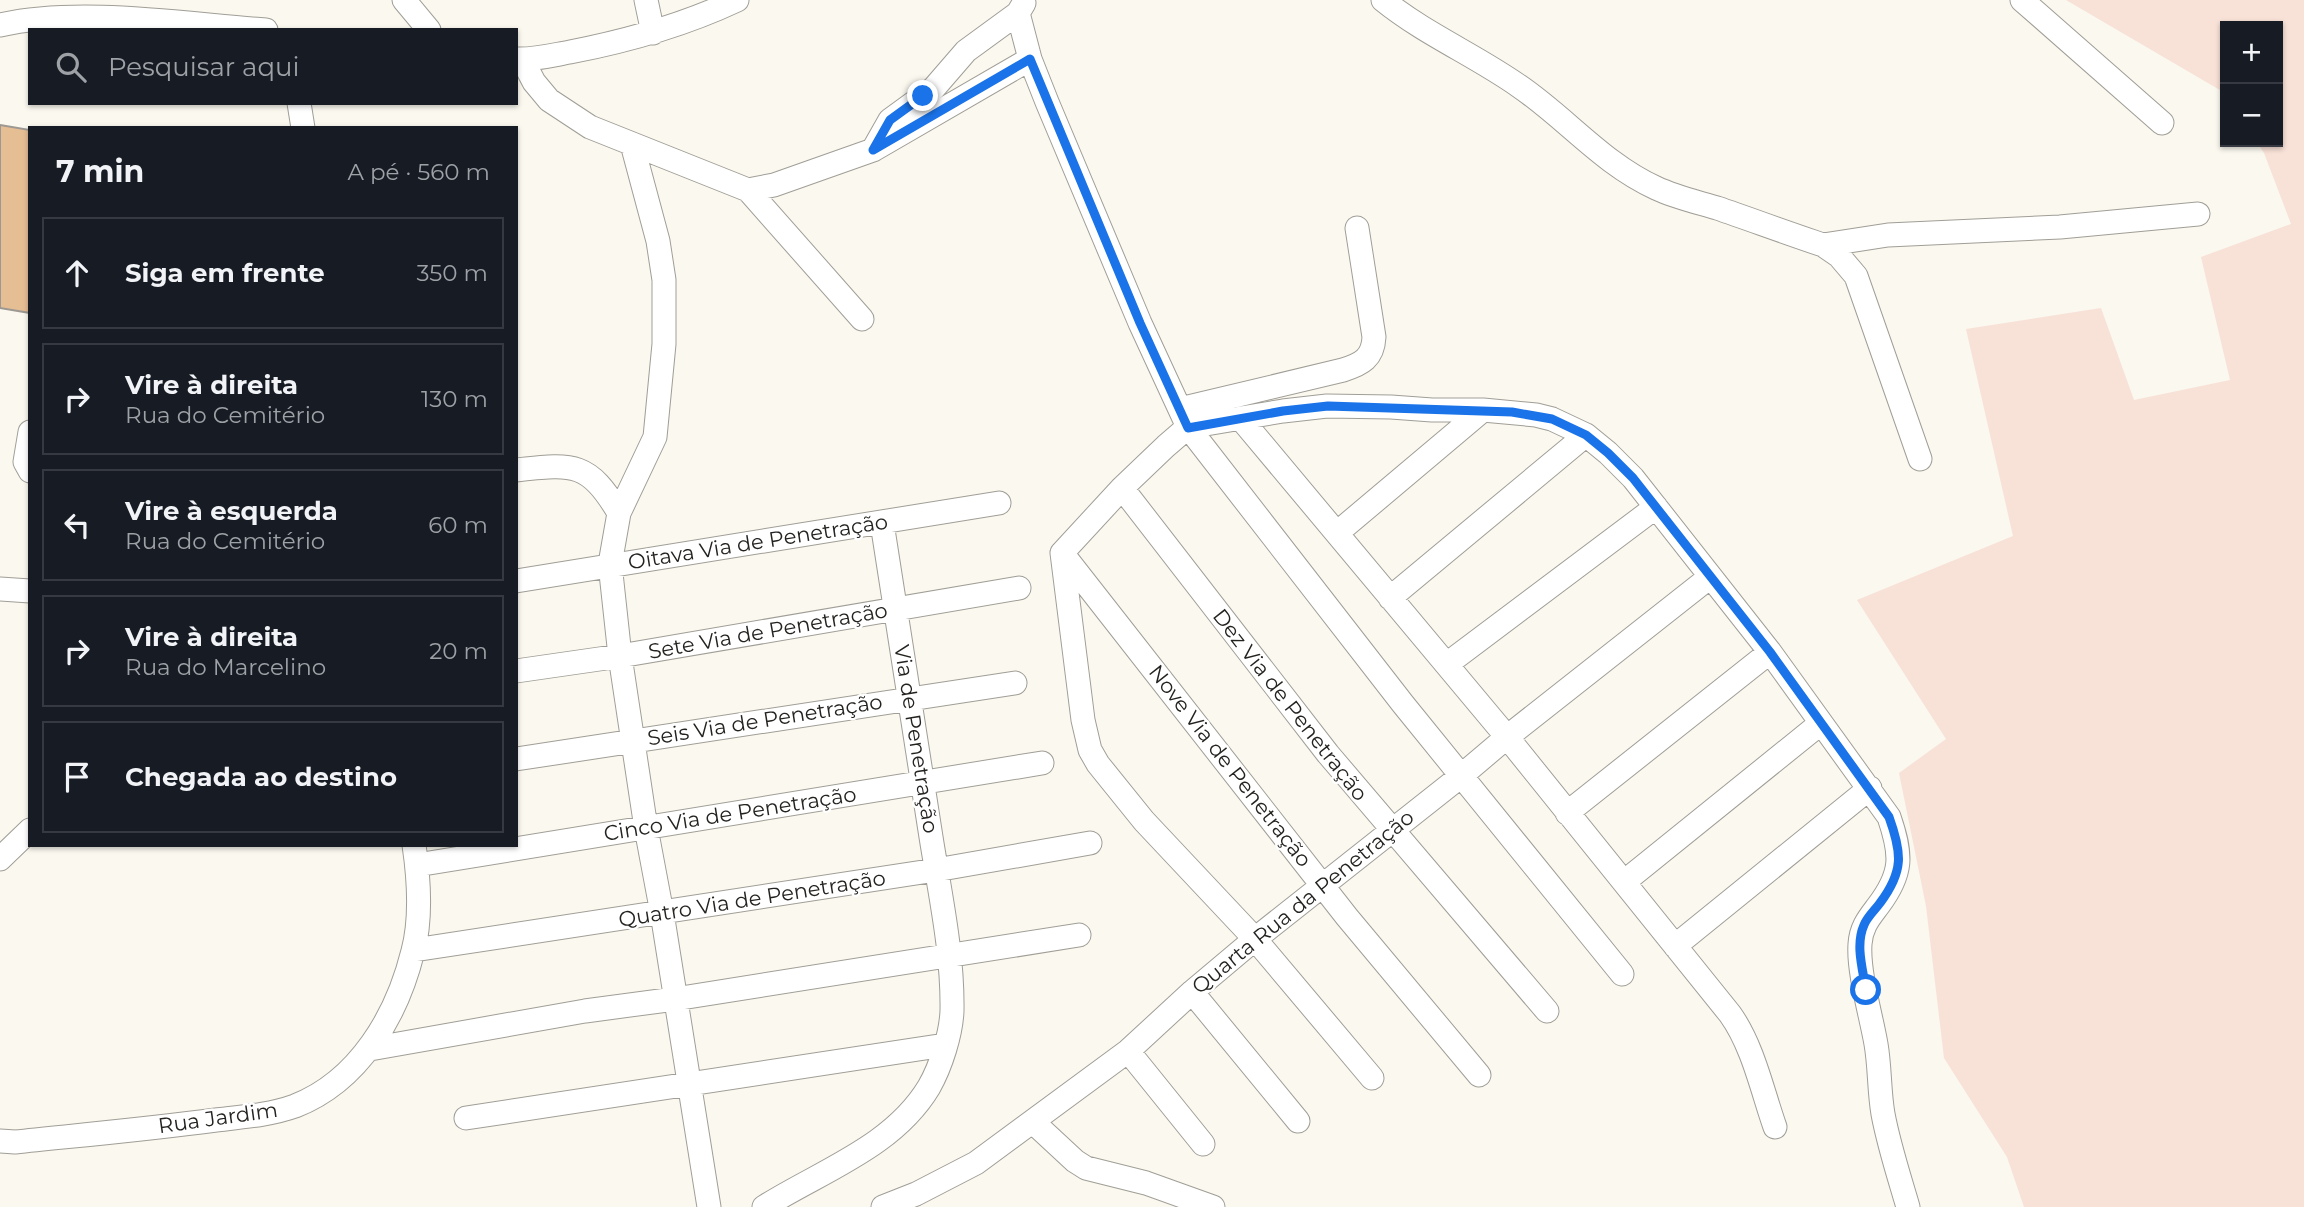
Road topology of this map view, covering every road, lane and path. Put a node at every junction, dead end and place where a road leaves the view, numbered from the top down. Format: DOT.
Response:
graph roads {
  1 [pos="404,0"];
  2 [pos="646,0"];
  3 [pos="737,0"];
  4 [pos="1383,0"];
  5 [pos="2022,0"];
  6 [pos="1022,7"];
  7 [pos="0,24"];
  8 [pos="238,28"];
  9 [pos="427,28"];
  10 [pos="653,33"];
  11 [pos="519,59"];
  12 [pos="1030,59"];
  13 [pos="299,105"];
  14 [pos="2162,123"];
  15 [pos="303,126"];
  16 [pos="632,144"];
  17 [pos="873,150"];
  18 [pos="748,190"];
  19 [pos="2197,214"];
  20 [pos="1357,228"];
  21 [pos="1823,245"];
  22 [pos="862,319"];
  23 [pos="1483,410"];
  24 [pos="1184,418"];
  25 [pos="1242,420"];
  26 [pos="1586,435"];
  27 [pos="28,440"];
  28 [pos="1920,459"];
  29 [pos="28,467"];
  30 [pos="518,470"];
  31 [pos="1122,488"];
  32 [pos="999,503"];
  33 [pos="1656,508"];
  34 [pos="619,513"];
  35 [pos="882,523"];
  36 [pos="1337,533"];
  37 [pos="1062,553"];
  38 [pos="610,564"];
  39 [pos="1710,577"];
  40 [pos="518,581"];
  41 [pos="1019,588"];
  42 [pos="0,589"];
  43 [pos="28,591"];
  44 [pos="1390,598"];
  45 [pos="896,609"];
  46 [pos="1770,652"];
  47 [pos="620,656"];
  48 [pos="1447,664"];
  49 [pos="518,671"];
  50 [pos="1015,682"];
  51 [pos="911,697"];
  52 [pos="1821,723"];
  53 [pos="1507,737"];
  54 [pos="633,740"];
  55 [pos="518,759"];
  56 [pos="1042,763"];
  57 [pos="1461,776"];
  58 [pos="923,781"];
  59 [pos="1870,788"];
  60 [pos="1567,813"];
  61 [pos="646,828"];
  62 [pos="1391,831"];
  63 [pos="28,832"];
  64 [pos="518,843"];
  65 [pos="1090,844"];
  66 [pos="484,847"];
  67 [pos="416,855"];
  68 [pos="0,859"];
  69 [pos="936,870"];
  70 [pos="1624,882"];
  71 [pos="1324,886"];
  72 [pos="663,913"];
  73 [pos="1079,935"];
  74 [pos="1255,939"];
  75 [pos="1675,946"];
  76 [pos="414,950"];
  77 [pos="949,956"];
  78 [pos="1622,974"];
  79 [pos="1192,992"];
  80 [pos="675,999"];
  81 [pos="1547,1012"];
  82 [pos="945,1045"];
  83 [pos="370,1049"];
  84 [pos="1128,1051"];
  85 [pos="1479,1075"];
  86 [pos="1372,1078"];
  87 [pos="690,1084"];
  88 [pos="467,1118"];
  89 [pos="1298,1121"];
  90 [pos="1032,1122"];
  91 [pos="1775,1127"];
  92 [pos="0,1141"];
  93 [pos="1203,1144"];
  94 [pos="709,1207"];
  95 [pos="764,1207"];
  96 [pos="884,1207"];
  97 [pos="1213,1207"];
  98 [pos="1908,1207"];
  1 -- 9 [label="street"];
  2 -- 10 [label="street"];
  3 -- 10 [label="street"];
  4 -- 21 [label="street"];
  5 -- 14 [label="street"];
  6 -- 12 [label="street"];
  6 -- 17 [label="street"];
  7 -- 8 [label="street"];
  10 -- 11 [label="street"];
  11 -- 16 [label="street"];
  12 -- 17 [label="street"];
  12 -- 24 [label="street"];
  13 -- 15 [label="street"];
  16 -- 18 [label="street"];
  16 -- 34 [label="street"];
  17 -- 18 [label="street"];
  18 -- 22 [label="street"];
  19 -- 21 [label="street"];
  20 -- 24 [label="street"];
  21 -- 28 [label="street"];
  23 -- 25 [label="street"];
  23 -- 26 [label="street"];
  23 -- 36 [label="street"];
  24 -- 25 [label="street"];
  24 -- 31 [label="street"];
  24 -- 57 [label="street"];
  25 -- 36 [label="street"];
  26 -- 33 [label="street"];
  26 -- 44 [label="street"];
  27 -- 29 [label="street"];
  30 -- 34 [label="street"];
  31 -- 37 [label="street"];
  31 -- 62 [label="street, Dez Via de Penetração"];
  32 -- 35 [label="street, Oitava Via de Penetração"];
  33 -- 39 [label="street"];
  33 -- 48 [label="street"];
  34 -- 38 [label="street"];
  35 -- 38 [label="street, Oitava Via de Penetração"];
  35 -- 45 [label="street, Via de Penetração"];
  36 -- 44 [label="street"];
  37 -- 71 [label="street, Nove Via de Penetração"];
  37 -- 74 [label="street"];
  38 -- 40 [label="street, Oitava Via de Penetração"];
  38 -- 47 [label="street"];
  39 -- 46 [label="street"];
  39 -- 53 [label="street, Quarta Rua da Penetração"];
  41 -- 45 [label="street, Sete Via de Penetração"];
  42 -- 43 [label="street"];
  44 -- 48 [label="street"];
  45 -- 47 [label="street, Sete Via de Penetração"];
  45 -- 51 [label="street, Via de Penetração"];
  46 -- 52 [label="street"];
  46 -- 60 [label="street"];
  47 -- 49 [label="street, Sete Via de Penetração"];
  47 -- 54 [label="street"];
  48 -- 53 [label="street"];
  50 -- 51 [label="street, Seis Via de Penetração"];
  51 -- 54 [label="street, Seis Via de Penetração"];
  51 -- 58 [label="street, Via de Penetração"];
  52 -- 59 [label="street"];
  52 -- 70 [label="street"];
  53 -- 57 [label="street, Quarta Rua da Penetração"];
  53 -- 60 [label="street"];
  54 -- 55 [label="street, Seis Via de Penetração"];
  54 -- 61 [label="street"];
  56 -- 58 [label="street, Cinco Via de Penetração"];
  57 -- 62 [label="street, Quarta Rua da Penetração"];
  57 -- 78 [label="street"];
  58 -- 61 [label="street, Cinco Via de Penetração"];
  58 -- 69 [label="street, Via de Penetração"];
  59 -- 75 [label="street"];
  59 -- 98 [label="street"];
  60 -- 70 [label="street"];
  61 -- 64 [label="street, Cinco Via de Penetração"];
  61 -- 72 [label="street"];
  62 -- 71 [label="street, Quarta Rua da Penetração"];
  62 -- 81 [label="street, Dez Via de Penetração"];
  63 -- 68 [label="street"];
  65 -- 69 [label="street, Quatro Via de Penetração"];
  66 -- 67 [label="street, Cinco Via de Penetração"];
  67 -- 76 [label="street, Rua Jardim"];
  69 -- 72 [label="street, Quatro Via de Penetração"];
  69 -- 77 [label="street, Via de Penetração"];
  70 -- 75 [label="street"];
  71 -- 74 [label="street, Quarta Rua da Penetração"];
  71 -- 85 [label="street, Nove Via de Penetração"];
  72 -- 76 [label="street, Quatro Via de Penetração"];
  72 -- 80 [label="street"];
  73 -- 77 [label="street"];
  74 -- 79 [label="street, Quarta Rua da Penetração"];
  74 -- 86 [label="street"];
  75 -- 91 [label="street"];
  76 -- 83 [label="street, Rua Jardim"];
  77 -- 80 [label="street"];
  77 -- 82 [label="street, Via de Penetração"];
  79 -- 84 [label="street, Quarta Rua da Penetração"];
  79 -- 89 [label="street"];
  80 -- 83 [label="street"];
  80 -- 87 [label="street"];
  82 -- 87 [label="street"];
  82 -- 95 [label="street, Via de Penetração"];
  83 -- 92 [label="street, Rua Jardim"];
  84 -- 90 [label="street, Quarta Rua da Penetração"];
  84 -- 93 [label="street"];
  87 -- 88 [label="street"];
  87 -- 94 [label="street"];
  90 -- 96 [label="street, Quarta Rua da Penetração"];
  90 -- 97 [label="street"];
}
